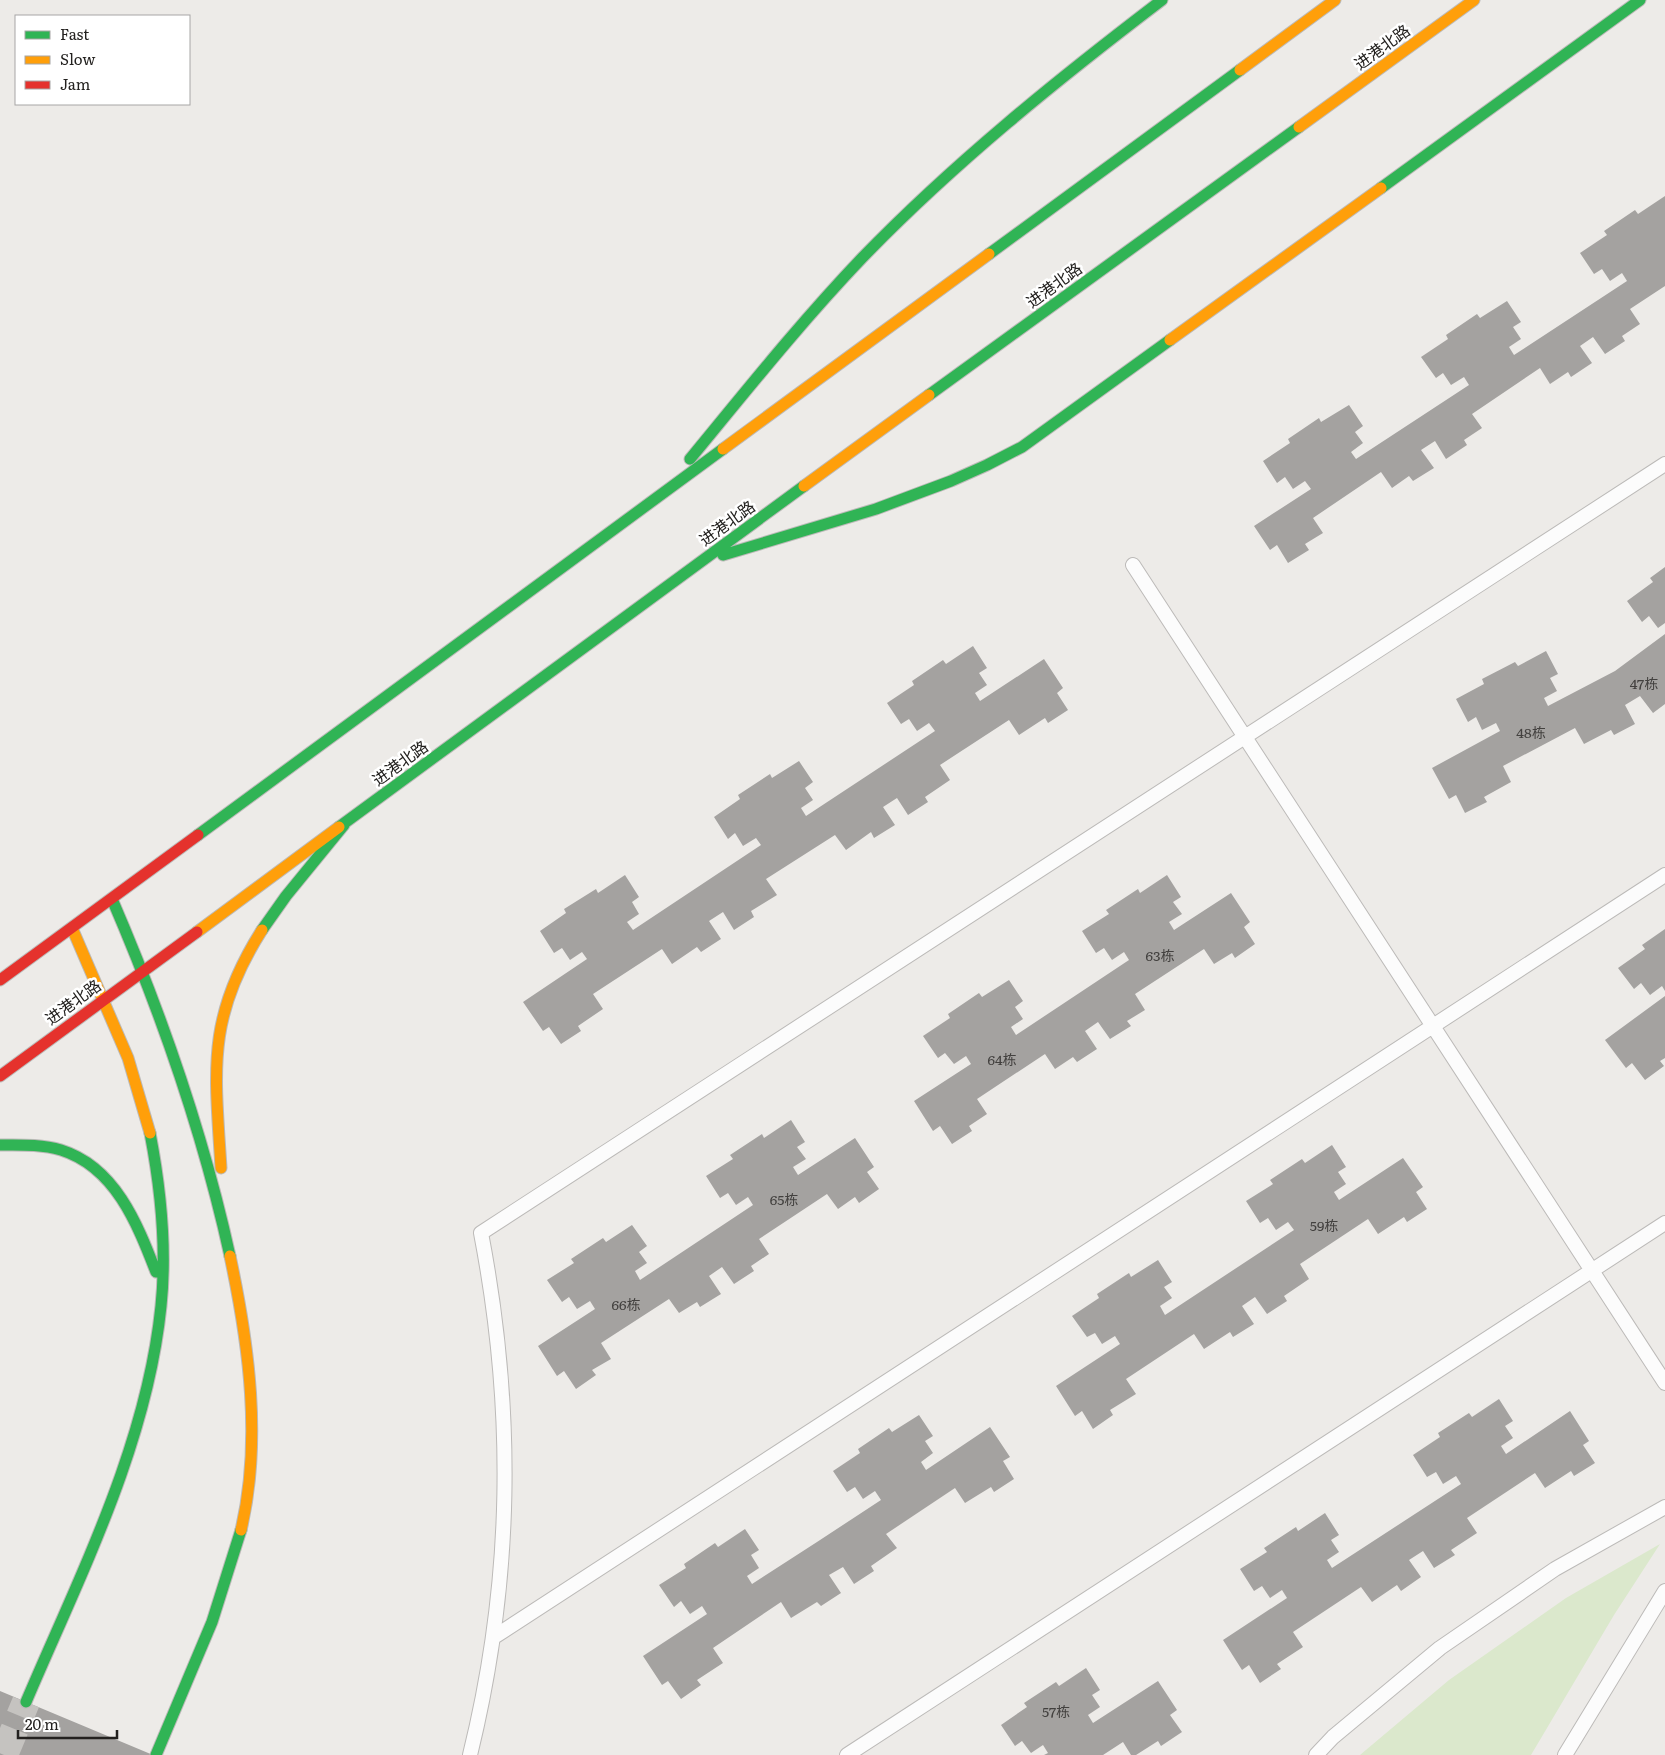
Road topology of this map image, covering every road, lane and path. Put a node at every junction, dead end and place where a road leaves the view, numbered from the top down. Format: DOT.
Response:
graph roads {
  1 [pos="1162,0"];
  2 [pos="1335,0"];
  3 [pos="1474,0"];
  4 [pos="1640,0"];
  5 [pos="1665,464"];
  6 [pos="664,491"];
  7 [pos="700,562"];
  8 [pos="1133,565"];
  9 [pos="1245,737"];
  10 [pos="344,825"];
  11 [pos="1665,875"];
  12 [pos="112,899"];
  13 [pos="72,928"];
  14 [pos="144,970"];
  15 [pos="0,980"];
  16 [pos="105,999"];
  17 [pos="1433,1026"];
  18 [pos="0,1076"];
  19 [pos="0,1145"];
  20 [pos="1665,1223"];
  21 [pos="225,1225"];
  22 [pos="1592,1271"];
  23 [pos="161,1286"];
  24 [pos="1665,1383"];
  25 [pos="1665,1507"];
  26 [pos="1665,1590"];
  27 [pos="494,1637"];
  28 [pos="26,1702"];
  29 [pos="156,1755"];
  30 [pos="470,1755"];
  31 [pos="847,1755"];
  32 [pos="1316,1755"];
  33 [pos="1565,1755"];
  1 -- 6 [label="main road"];
  2 -- 6 [label="main road"];
  3 -- 7 [label="main road, 进港北路"];
  4 -- 7 [label="main road"];
  5 -- 9 [label="lane"];
  6 -- 12 [label="main road"];
  7 -- 10 [label="main road, 进港北路"];
  8 -- 9 [label="lane"];
  9 -- 17 [label="lane"];
  9 -- 27 [label="lane"];
  10 -- 14 [label="main road, 进港北路"];
  10 -- 21 [label="main road"];
  11 -- 17 [label="lane"];
  12 -- 13 [label="main road"];
  12 -- 14 [label="main road"];
  13 -- 15 [label="main road"];
  13 -- 16 [label="main road"];
  14 -- 16 [label="main road, 进港北路"];
  14 -- 21 [label="main road"];
  16 -- 18 [label="main road, 进港北路"];
  16 -- 23 [label="main road"];
  17 -- 22 [label="lane"];
  17 -- 27 [label="lane"];
  19 -- 23 [label="main road"];
  20 -- 22 [label="lane"];
  21 -- 29 [label="main road"];
  22 -- 24 [label="lane"];
  22 -- 31 [label="lane"];
  23 -- 28 [label="main road"];
  25 -- 32 [label="lane"];
  26 -- 33 [label="lane"];
  27 -- 30 [label="lane"];
}
